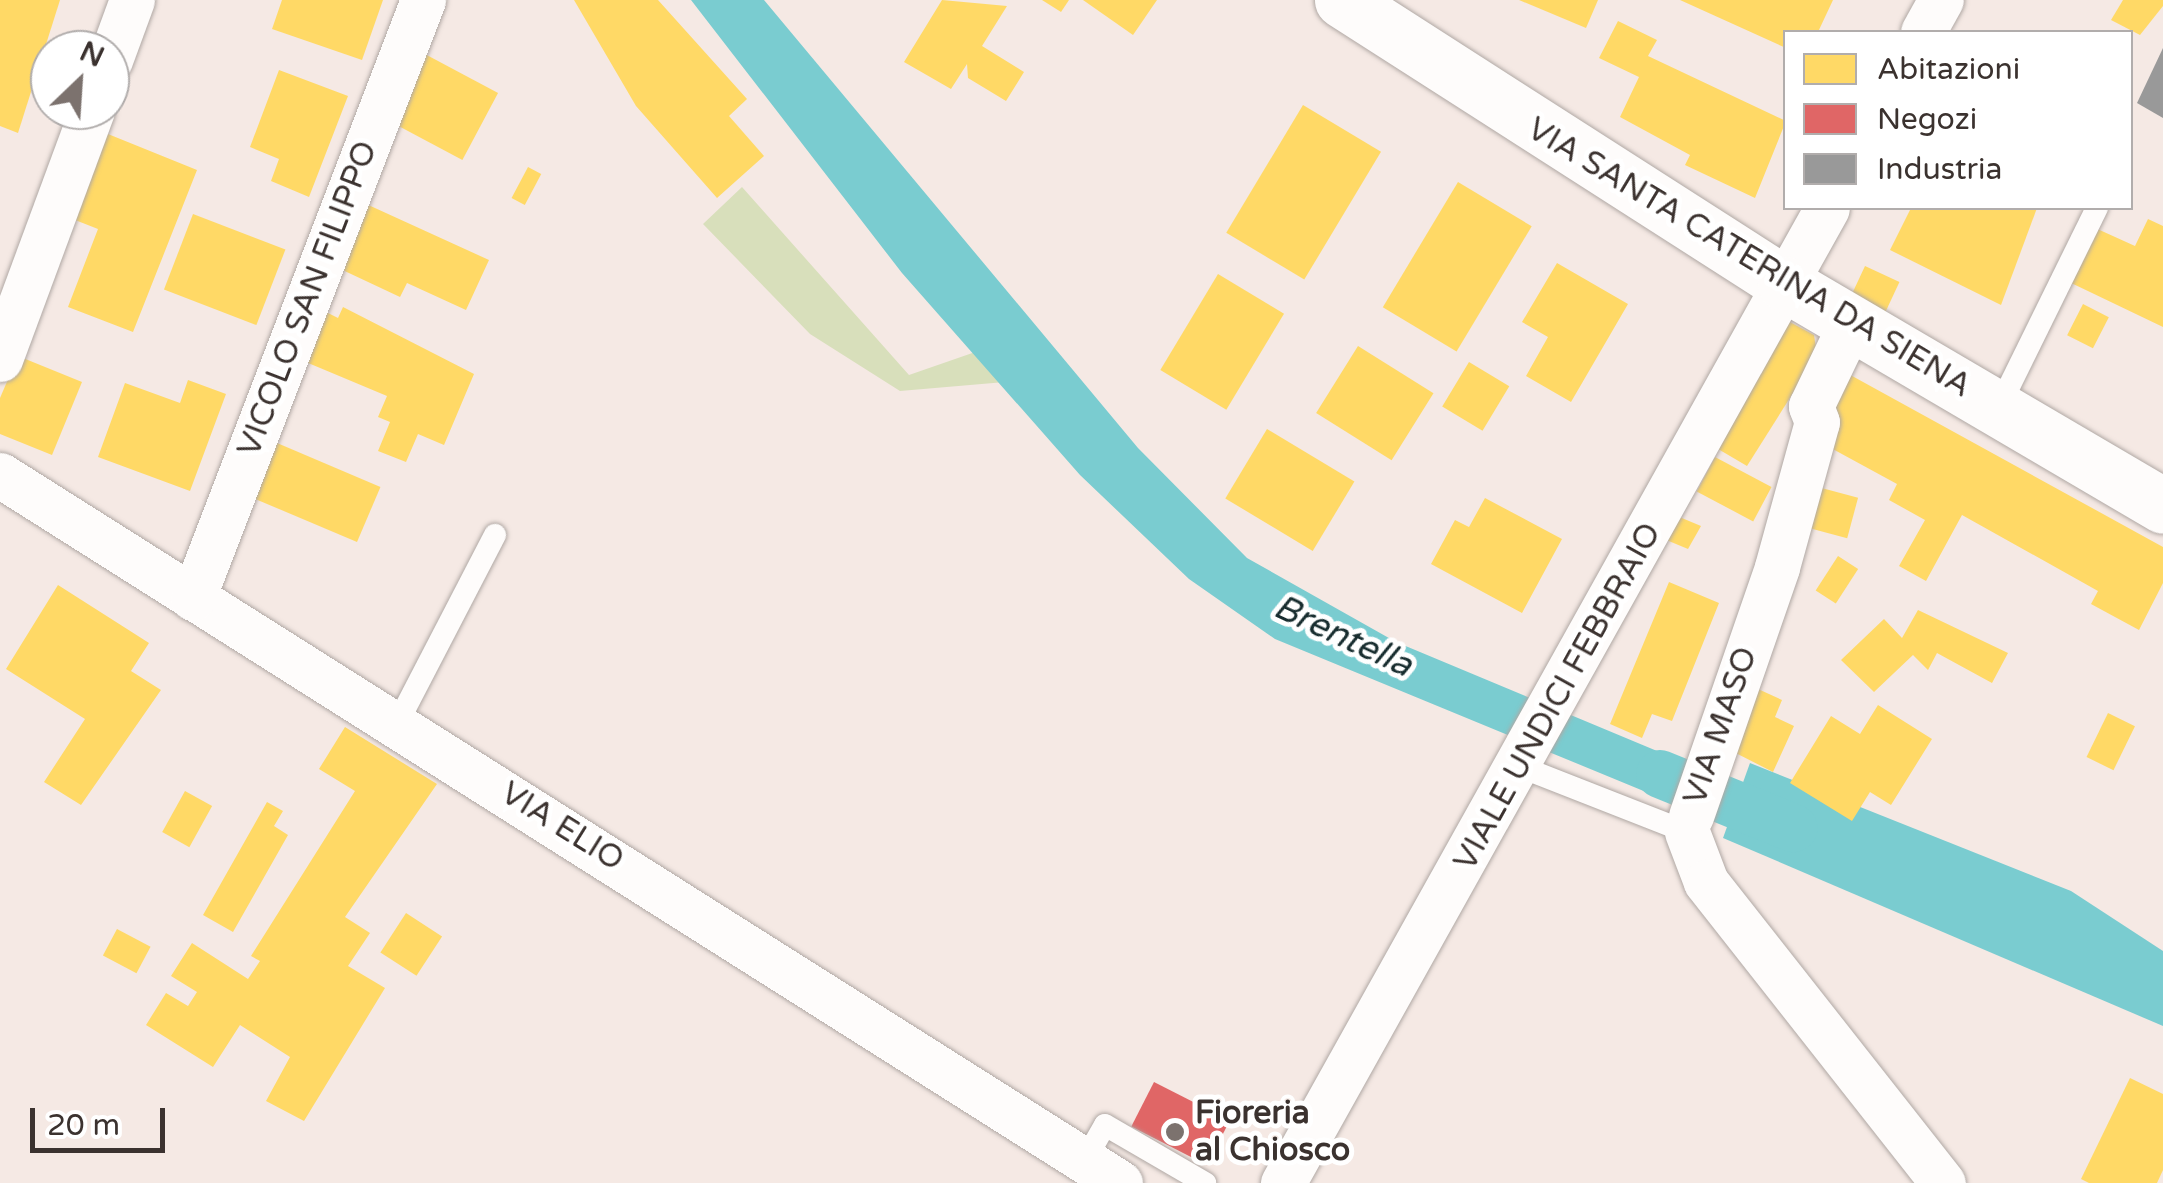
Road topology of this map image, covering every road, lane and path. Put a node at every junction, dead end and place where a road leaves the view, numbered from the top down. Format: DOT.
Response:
graph roads {
  1 [pos="132,0"];
  2 [pos="423,0"];
  3 [pos="1342,0"];
  4 [pos="1941,0"];
  5 [pos="121,30"];
  6 [pos="1924,30"];
  7 [pos="85,130"];
  8 [pos="1826,210"];
  9 [pos="2097,210"];
  10 [pos="1785,284"];
  11 [pos="1851,323"];
  12 [pos="0,359"];
  13 [pos="1998,409"];
  14 [pos="0,476"];
  15 [pos="2163,506"];
  16 [pos="495,535"];
  17 [pos="193,598"];
  18 [pos="396,724"];
  19 [pos="1524,760"];
  20 [pos="1689,824"];
  21 [pos="1103,1172"];
  22 [pos="1205,1183"];
  23 [pos="1283,1183"];
  24 [pos="1943,1183"];
  1 -- 5 [label="street"];
  2 -- 17 [label="street, VICOLO SAN FILIPPO"];
  3 -- 10 [label="street, VIA SANTA CATERINA DA SIENA"];
  4 -- 6 [label="street"];
  7 -- 12 [label="street"];
  8 -- 10 [label="street, VIALE UNDICI FEBBRAIO"];
  9 -- 13 [label="lane"];
  10 -- 11 [label="street, VIA SANTA CATERINA DA SIENA"];
  10 -- 19 [label="street, VIALE UNDICI FEBBRAIO"];
  11 -- 13 [label="street, VIA SANTA CATERINA DA SIENA"];
  11 -- 20 [label="street, VIA MASO"];
  13 -- 15 [label="street, VIA SANTA CATERINA DA SIENA"];
  14 -- 17 [label="street, VIA ELIO"];
  16 -- 18 [label="lane"];
  17 -- 18 [label="street, VIA ELIO"];
  18 -- 21 [label="street, VIA ELIO"];
  19 -- 20 [label="lane"];
  19 -- 23 [label="street, VIALE UNDICI FEBBRAIO"];
  20 -- 24 [label="street, VIA MASO"];
  21 -- 22 [label="lane"];
}
